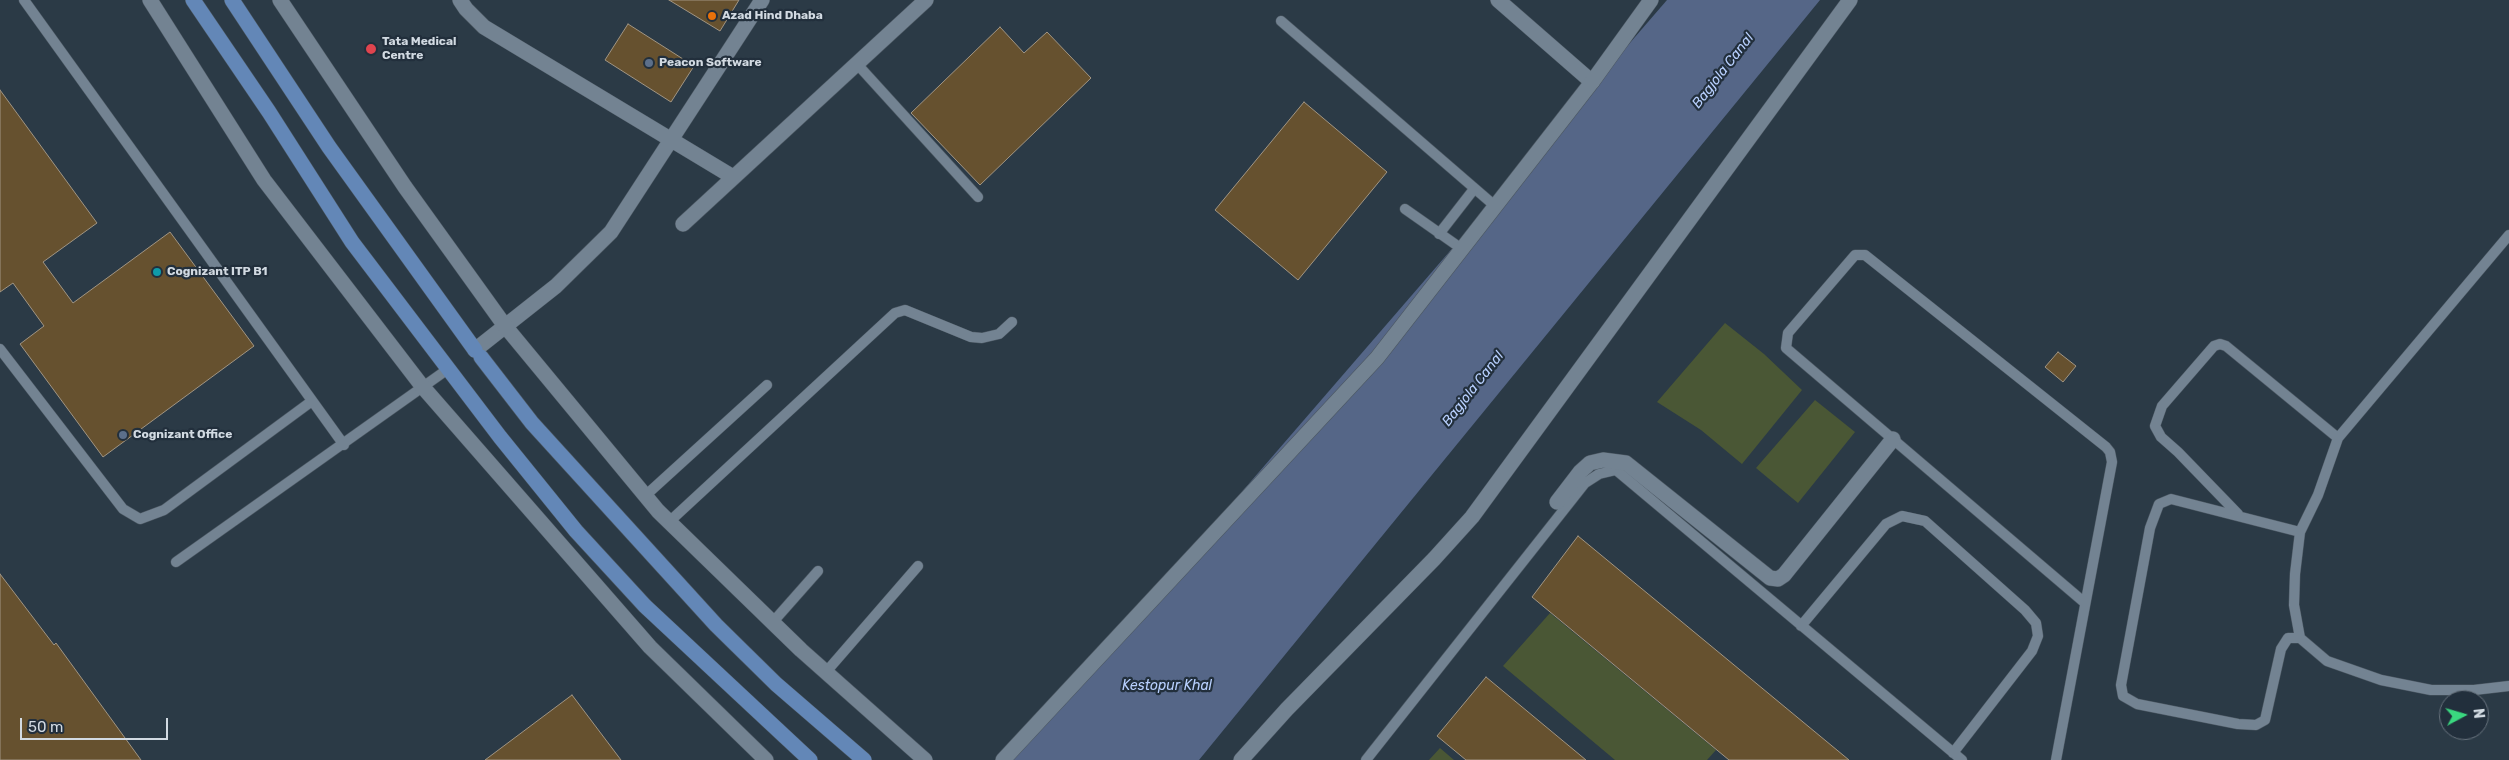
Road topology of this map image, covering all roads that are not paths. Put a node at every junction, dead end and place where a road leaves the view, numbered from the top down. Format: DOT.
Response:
graph roads {
  1 [pos="24,0"];
  2 [pos="150,0"];
  3 [pos="193,0"];
  4 [pos="232,0"];
  5 [pos="280,0"];
  6 [pos="460,0"];
  7 [pos="762,0"];
  8 [pos="926,0"];
  9 [pos="1498,0"];
  10 [pos="1651,0"];
  11 [pos="1850,0"];
  12 [pos="1281,21"];
  13 [pos="857,64"];
  14 [pos="1592,82"];
  15 [pos="671,140"];
  16 [pos="733,177"];
  17 [pos="1474,189"];
  18 [pos="978,197"];
  19 [pos="1495,206"];
  20 [pos="1405,209"];
  21 [pos="683,224"];
  22 [pos="1439,234"];
  23 [pos="2509,235"];
  24 [pos="1462,249"];
  25 [pos="1012,322"];
  26 [pos="506,326"];
  27 [pos="0,349"];
  28 [pos="478,354"];
  29 [pos="453,376"];
  30 [pos="767,385"];
  31 [pos="422,386"];
  32 [pos="312,401"];
  33 [pos="2338,438"];
  34 [pos="1893,439"];
  35 [pos="344,445"];
  36 [pos="645,496"];
  37 [pos="1557,502"];
  38 [pos="2239,515"];
  39 [pos="669,522"];
  40 [pos="2300,532"];
  41 [pos="176,562"];
  42 [pos="918,566"];
  43 [pos="818,571"];
  44 [pos="2085,603"];
  45 [pos="772,623"];
  46 [pos="1801,626"];
  47 [pos="2300,638"];
  48 [pos="826,672"];
  49 [pos="2509,686"];
  50 [pos="1953,753"];
  51 [pos="766,760"];
  52 [pos="810,760"];
  53 [pos="864,760"];
  54 [pos="925,760"];
  55 [pos="1003,760"];
  56 [pos="1241,760"];
  57 [pos="1366,760"];
  58 [pos="1962,760"];
  59 [pos="2056,760"];
  1 -- 32 [label="lane"];
  2 -- 31 [label="street"];
  3 -- 29 [label="main road"];
  4 -- 28 [label="main road"];
  5 -- 26 [label="street"];
  6 -- 15 [label="street"];
  7 -- 15 [label="street"];
  8 -- 13 [label="street"];
  9 -- 14 [label="street"];
  10 -- 14 [label="street"];
  11 -- 56 [label="street"];
  12 -- 17 [label="lane"];
  13 -- 16 [label="street"];
  13 -- 18 [label="lane"];
  14 -- 19 [label="street"];
  15 -- 16 [label="street"];
  15 -- 26 [label="street"];
  16 -- 21 [label="street"];
  17 -- 19 [label="lane"];
  17 -- 22 [label="lane"];
  19 -- 24 [label="street"];
  20 -- 22 [label="lane"];
  22 -- 24 [label="lane"];
  23 -- 33 [label="lane"];
  24 -- 55 [label="street"];
  25 -- 39 [label="lane"];
  26 -- 28 [label="street"];
  26 -- 36 [label="street"];
  27 -- 32 [label="lane"];
  28 -- 53 [label="main road"];
  29 -- 31 [label="lane"];
  29 -- 52 [label="main road"];
  30 -- 36 [label="lane"];
  31 -- 35 [label="lane"];
  31 -- 51 [label="street"];
  32 -- 35 [label="lane"];
  33 -- 38 [label="lane"];
  33 -- 40 [label="lane"];
  34 -- 37 [label="street"];
  34 -- 44 [label="lane"];
  34 -- 44 [label="lane"];
  35 -- 41 [label="lane"];
  36 -- 39 [label="street"];
  38 -- 40 [label="lane"];
  38 -- 47 [label="lane"];
  39 -- 45 [label="street"];
  40 -- 47 [label="lane"];
  42 -- 48 [label="lane"];
  43 -- 45 [label="lane"];
  44 -- 59 [label="lane"];
  45 -- 48 [label="street"];
  46 -- 50 [label="lane"];
  46 -- 50 [label="lane"];
  46 -- 57 [label="lane"];
  47 -- 49 [label="lane"];
  48 -- 54 [label="street"];
  50 -- 58 [label="lane"];
}
